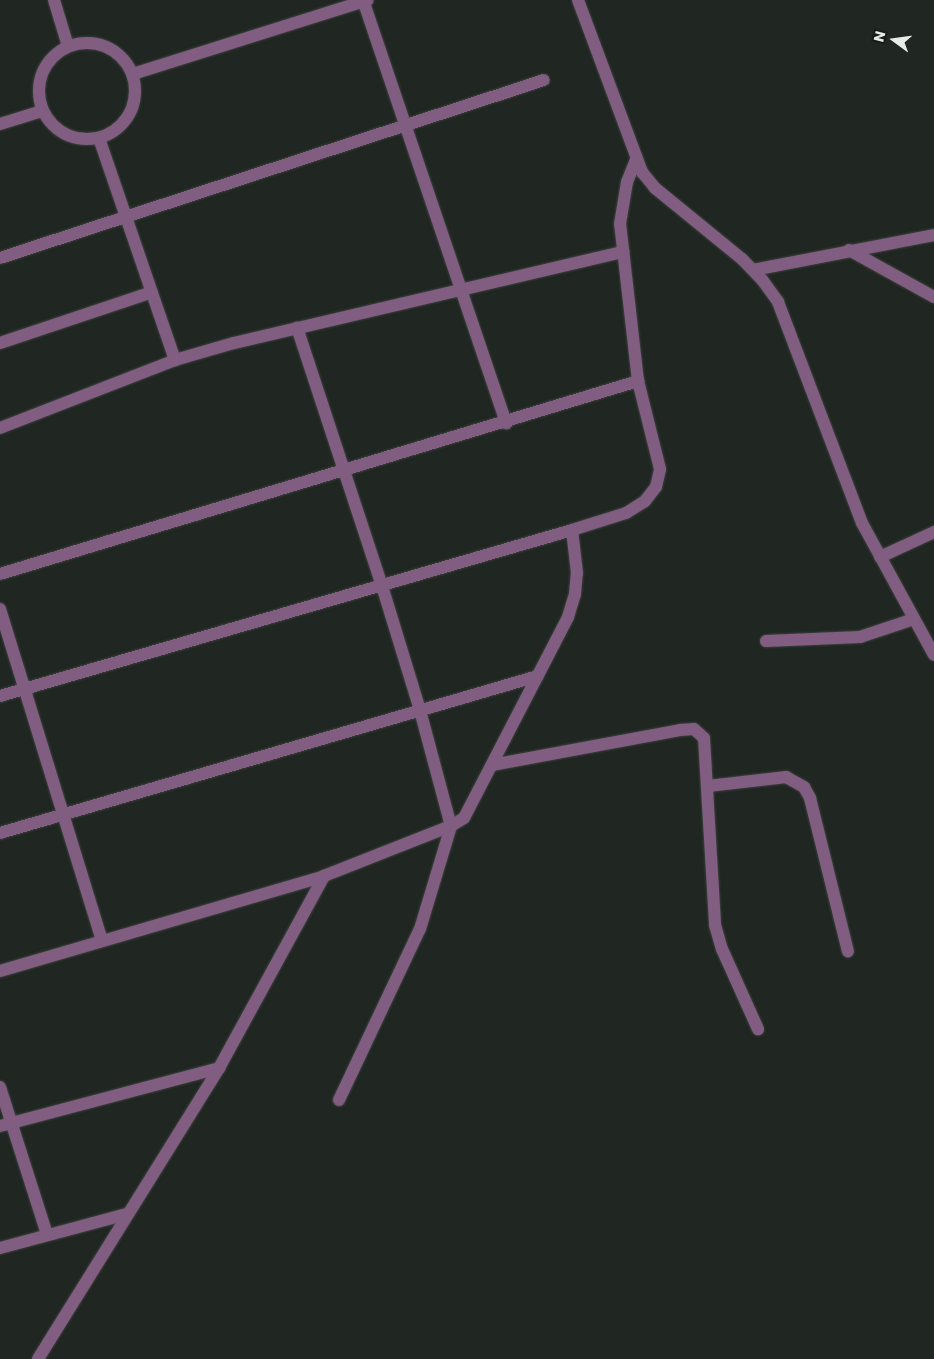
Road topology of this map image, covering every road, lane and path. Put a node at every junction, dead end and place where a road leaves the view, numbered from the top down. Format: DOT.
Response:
graph roads {
  1 [pos="54,0"];
  2 [pos="365,0"];
  3 [pos="578,0"];
  4 [pos="68,46"];
  5 [pos="133,74"];
  6 [pos="544,80"];
  7 [pos="42,111"];
  8 [pos="0,124"];
  9 [pos="406,127"];
  10 [pos="99,138"];
  11 [pos="636,160"];
  12 [pos="126,217"];
  13 [pos="934,235"];
  14 [pos="849,250"];
  15 [pos="623,252"];
  16 [pos="0,258"];
  17 [pos="753,270"];
  18 [pos="461,290"];
  19 [pos="152,292"];
  20 [pos="934,298"];
  21 [pos="298,328"];
  22 [pos="0,343"];
  23 [pos="175,360"];
  24 [pos="638,382"];
  25 [pos="506,423"];
  26 [pos="0,428"];
  27 [pos="345,473"];
  28 [pos="572,530"];
  29 [pos="934,532"];
  30 [pos="880,557"];
  31 [pos="0,574"];
  32 [pos="382,586"];
  33 [pos="0,609"];
  34 [pos="914,619"];
  35 [pos="766,642"];
  36 [pos="934,655"];
  37 [pos="538,676"];
  38 [pos="25,689"];
  39 [pos="0,696"];
  40 [pos="420,710"];
  41 [pos="492,765"];
  42 [pos="708,786"];
  43 [pos="63,814"];
  44 [pos="451,826"];
  45 [pos="0,833"];
  46 [pos="324,876"];
  47 [pos="102,940"];
  48 [pos="848,951"];
  49 [pos="0,971"];
  50 [pos="758,1029"];
  51 [pos="219,1068"];
  52 [pos="0,1087"];
  53 [pos="339,1100"];
  54 [pos="6,1124"];
  55 [pos="127,1214"];
  56 [pos="47,1234"];
  57 [pos="0,1248"];
  58 [pos="38,1359"];
  1 -- 4 [label="street"];
  2 -- 5 [label="street"];
  2 -- 9 [label="street"];
  3 -- 11 [label="street"];
  4 -- 5 [label="street"];
  4 -- 7 [label="street"];
  5 -- 10 [label="street"];
  6 -- 9 [label="street"];
  7 -- 8 [label="street"];
  7 -- 10 [label="street"];
  9 -- 12 [label="street"];
  9 -- 18 [label="street"];
  10 -- 12 [label="street"];
  11 -- 15 [label="street"];
  11 -- 17 [label="street"];
  12 -- 16 [label="street"];
  12 -- 19 [label="street"];
  13 -- 14 [label="street"];
  14 -- 17 [label="street"];
  14 -- 20 [label="street"];
  15 -- 18 [label="street"];
  15 -- 24 [label="street"];
  17 -- 30 [label="street"];
  18 -- 21 [label="street"];
  18 -- 25 [label="street"];
  19 -- 22 [label="street"];
  19 -- 23 [label="street"];
  21 -- 23 [label="street"];
  21 -- 27 [label="street"];
  23 -- 26 [label="street"];
  24 -- 25 [label="street"];
  24 -- 28 [label="street"];
  25 -- 27 [label="street"];
  27 -- 31 [label="street"];
  27 -- 32 [label="street"];
  28 -- 32 [label="street"];
  28 -- 37 [label="street"];
  29 -- 30 [label="street"];
  30 -- 34 [label="street"];
  32 -- 38 [label="street"];
  32 -- 40 [label="street"];
  33 -- 38 [label="street"];
  34 -- 35 [label="street"];
  34 -- 36 [label="street"];
  37 -- 40 [label="street"];
  37 -- 41 [label="street"];
  38 -- 39 [label="street"];
  38 -- 43 [label="street"];
  40 -- 43 [label="street"];
  40 -- 44 [label="street"];
  41 -- 42 [label="street"];
  41 -- 44 [label="street"];
  42 -- 48 [label="street"];
  42 -- 50 [label="street"];
  43 -- 45 [label="street"];
  43 -- 47 [label="street"];
  44 -- 46 [label="street"];
  44 -- 53 [label="street"];
  46 -- 47 [label="street"];
  46 -- 51 [label="street"];
  47 -- 49 [label="street"];
  51 -- 54 [label="street"];
  51 -- 55 [label="street"];
  52 -- 54 [label="street"];
  54 -- 56 [label="street"];
  55 -- 56 [label="street"];
  55 -- 58 [label="street"];
  56 -- 57 [label="street"];
}
